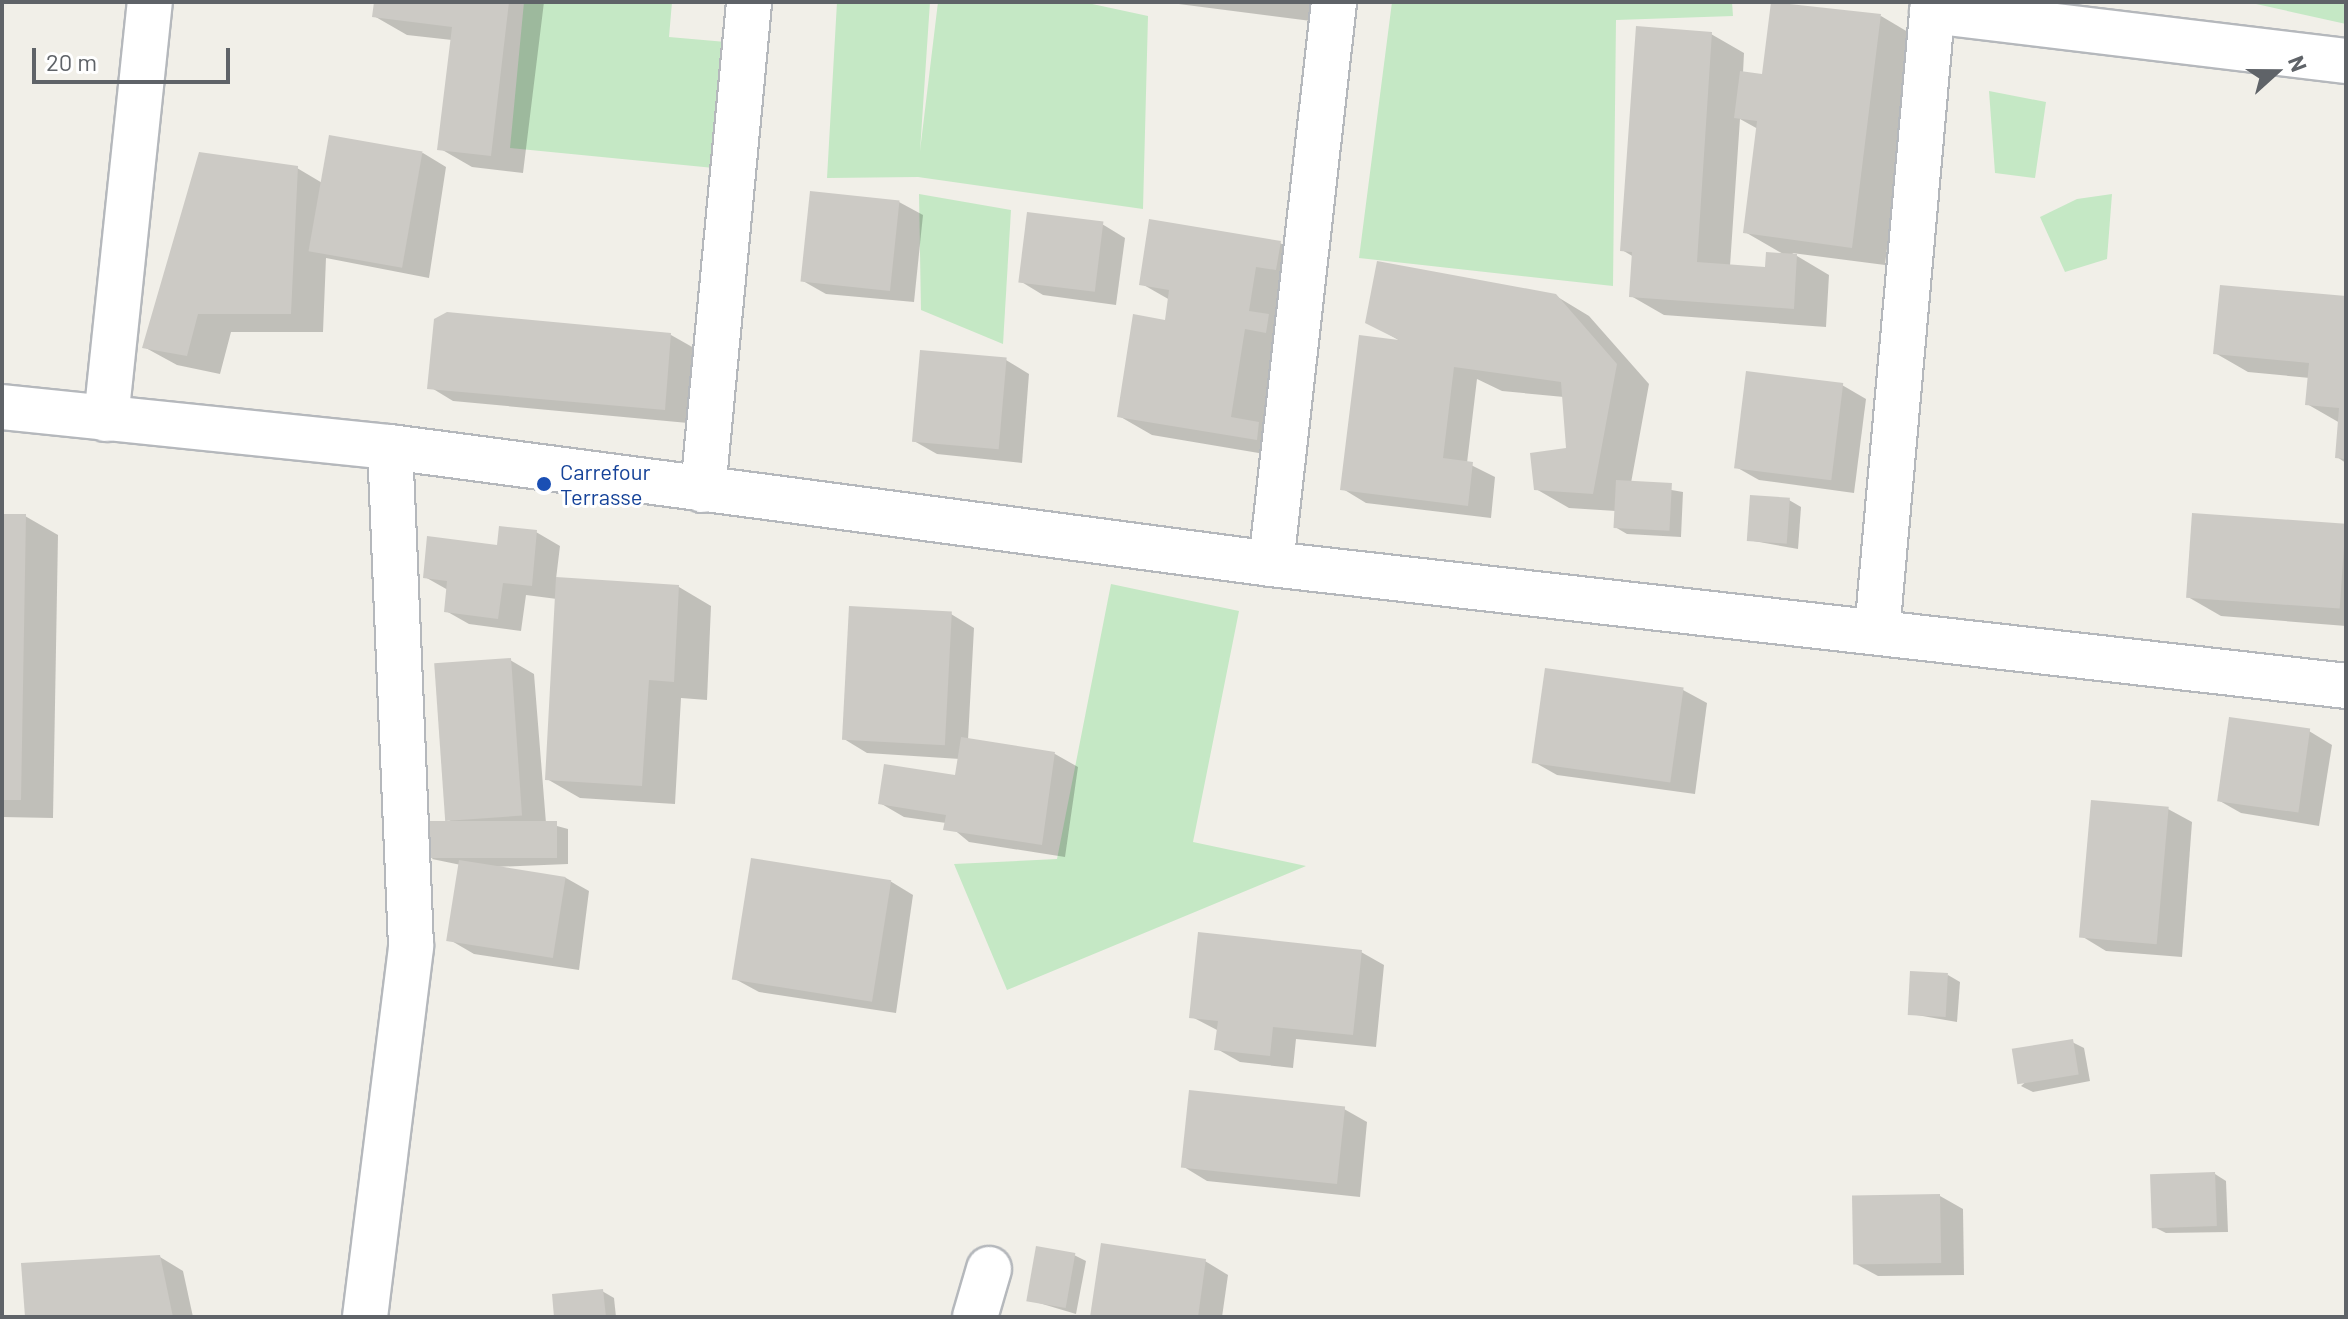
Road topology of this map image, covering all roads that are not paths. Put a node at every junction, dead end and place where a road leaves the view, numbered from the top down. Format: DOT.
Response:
graph roads {
  1 [pos="150,2"];
  2 [pos="749,2"];
  3 [pos="1334,2"];
  4 [pos="1932,7"];
  5 [pos="2346,61"];
  6 [pos="2,407"];
  7 [pos="106,419"];
  8 [pos="390,447"];
  9 [pos="703,490"];
  10 [pos="1271,564"];
  11 [pos="1877,632"];
  12 [pos="2346,686"];
  13 [pos="989,1269"];
  14 [pos="365,1317"];
  15 [pos="975,1317"];
  1 -- 7 [label="street"];
  2 -- 9 [label="street"];
  3 -- 10 [label="street"];
  4 -- 5 [label="street"];
  4 -- 11 [label="street"];
  6 -- 7 [label="street"];
  7 -- 8 [label="street"];
  8 -- 9 [label="street"];
  8 -- 14 [label="street"];
  9 -- 10 [label="street"];
  10 -- 11 [label="street"];
  11 -- 12 [label="street"];
  13 -- 15 [label="street"];
}
